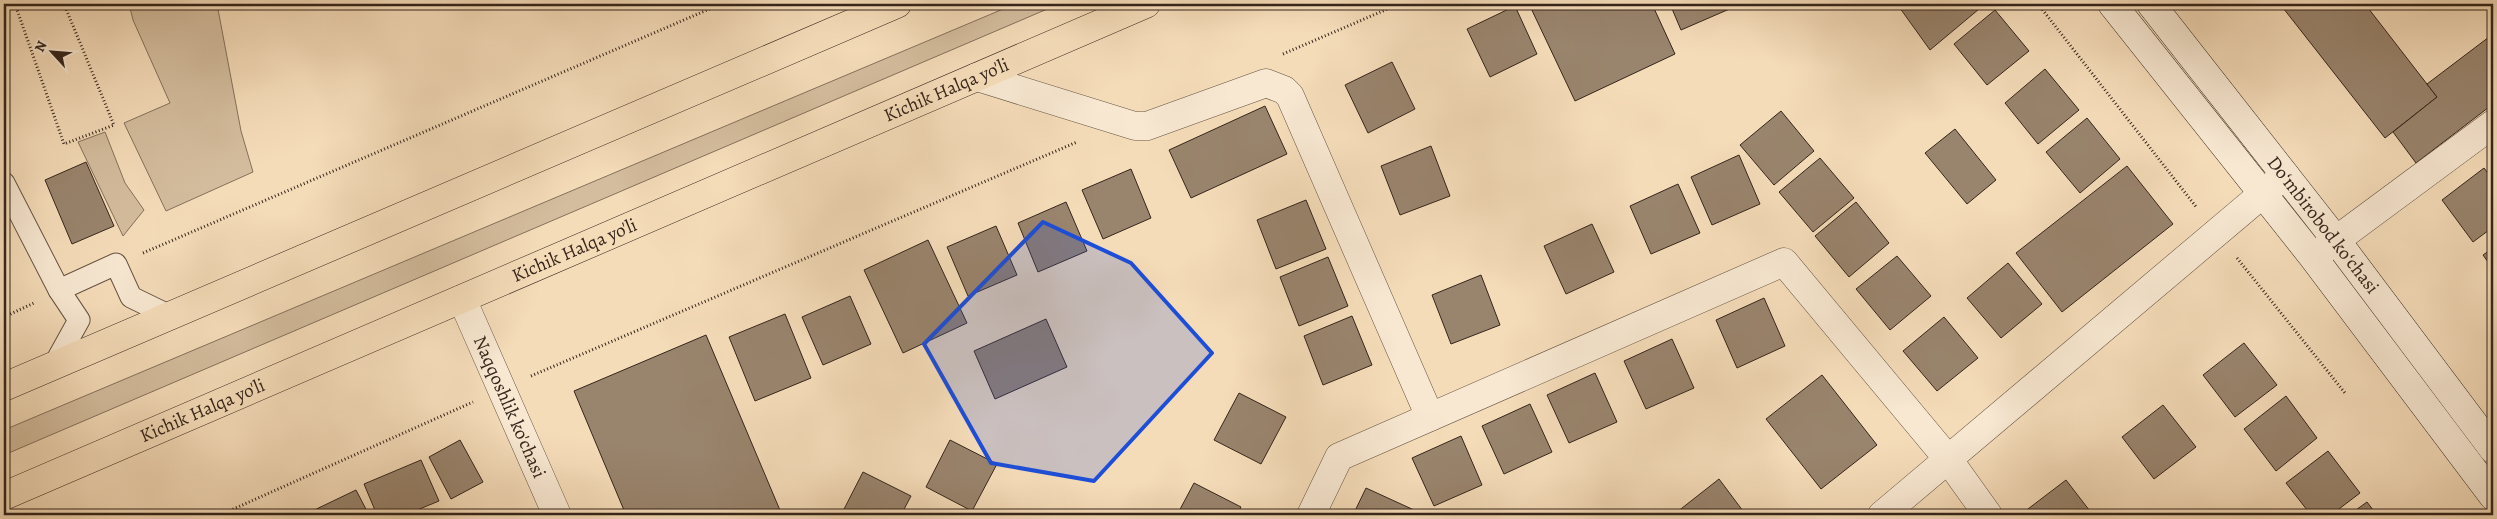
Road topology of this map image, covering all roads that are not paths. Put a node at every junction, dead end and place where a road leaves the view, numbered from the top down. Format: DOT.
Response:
graph roads {
  1 [pos="897,4"];
  2 [pos="1146,4"];
  3 [pos="2112,4"];
  4 [pos="2151,4"];
  5 [pos="976,77"];
  6 [pos="2493,124"];
  7 [pos="2285,175"];
  8 [pos="4,183"];
  9 [pos="2263,193"];
  10 [pos="2336,240"];
  11 [pos="2313,257"];
  12 [pos="59,290"];
  13 [pos="462,298"];
  14 [pos="170,316"];
  15 [pos="52,366"];
  16 [pos="4,388"];
  17 [pos="1430,417"];
  18 [pos="2493,449"];
  19 [pos="1948,459"];
  20 [pos="4,496"];
  21 [pos="2493,496"];
  22 [pos="557,515"];
  23 [pos="1311,515"];
  24 [pos="1882,515"];
  25 [pos="1988,515"];
  1 -- 14 [label="highway"];
  2 -- 5 [label="highway, Kichik Halqa yo'li"];
  3 -- 9 [label="street, Doʻmbirobod koʻchasi"];
  4 -- 7 [label="street, Doʻmbirobod koʻchasi"];
  5 -- 13 [label="highway, Kichik Halqa yo'li"];
  5 -- 17 [label="street"];
  6 -- 10 [label="street"];
  7 -- 9 [label="street"];
  7 -- 10 [label="street, Doʻmbirobod koʻchasi"];
  8 -- 12 [label="lane"];
  9 -- 11 [label="street, Doʻmbirobod koʻchasi"];
  9 -- 19 [label="street"];
  10 -- 11 [label="street"];
  10 -- 18 [label="street, Doʻmbirobod koʻchasi"];
  11 -- 21 [label="street, Doʻmbirobod koʻchasi"];
  12 -- 14 [label="lane"];
  12 -- 15 [label="lane"];
  13 -- 20 [label="highway, Kichik Halqa yo'li"];
  13 -- 22 [label="street, Naqqoshlik ko'chasi"];
  14 -- 15 [label="highway"];
  15 -- 16 [label="highway"];
  17 -- 19 [label="street"];
  17 -- 23 [label="street"];
  19 -- 24 [label="street"];
  19 -- 25 [label="street"];
}
